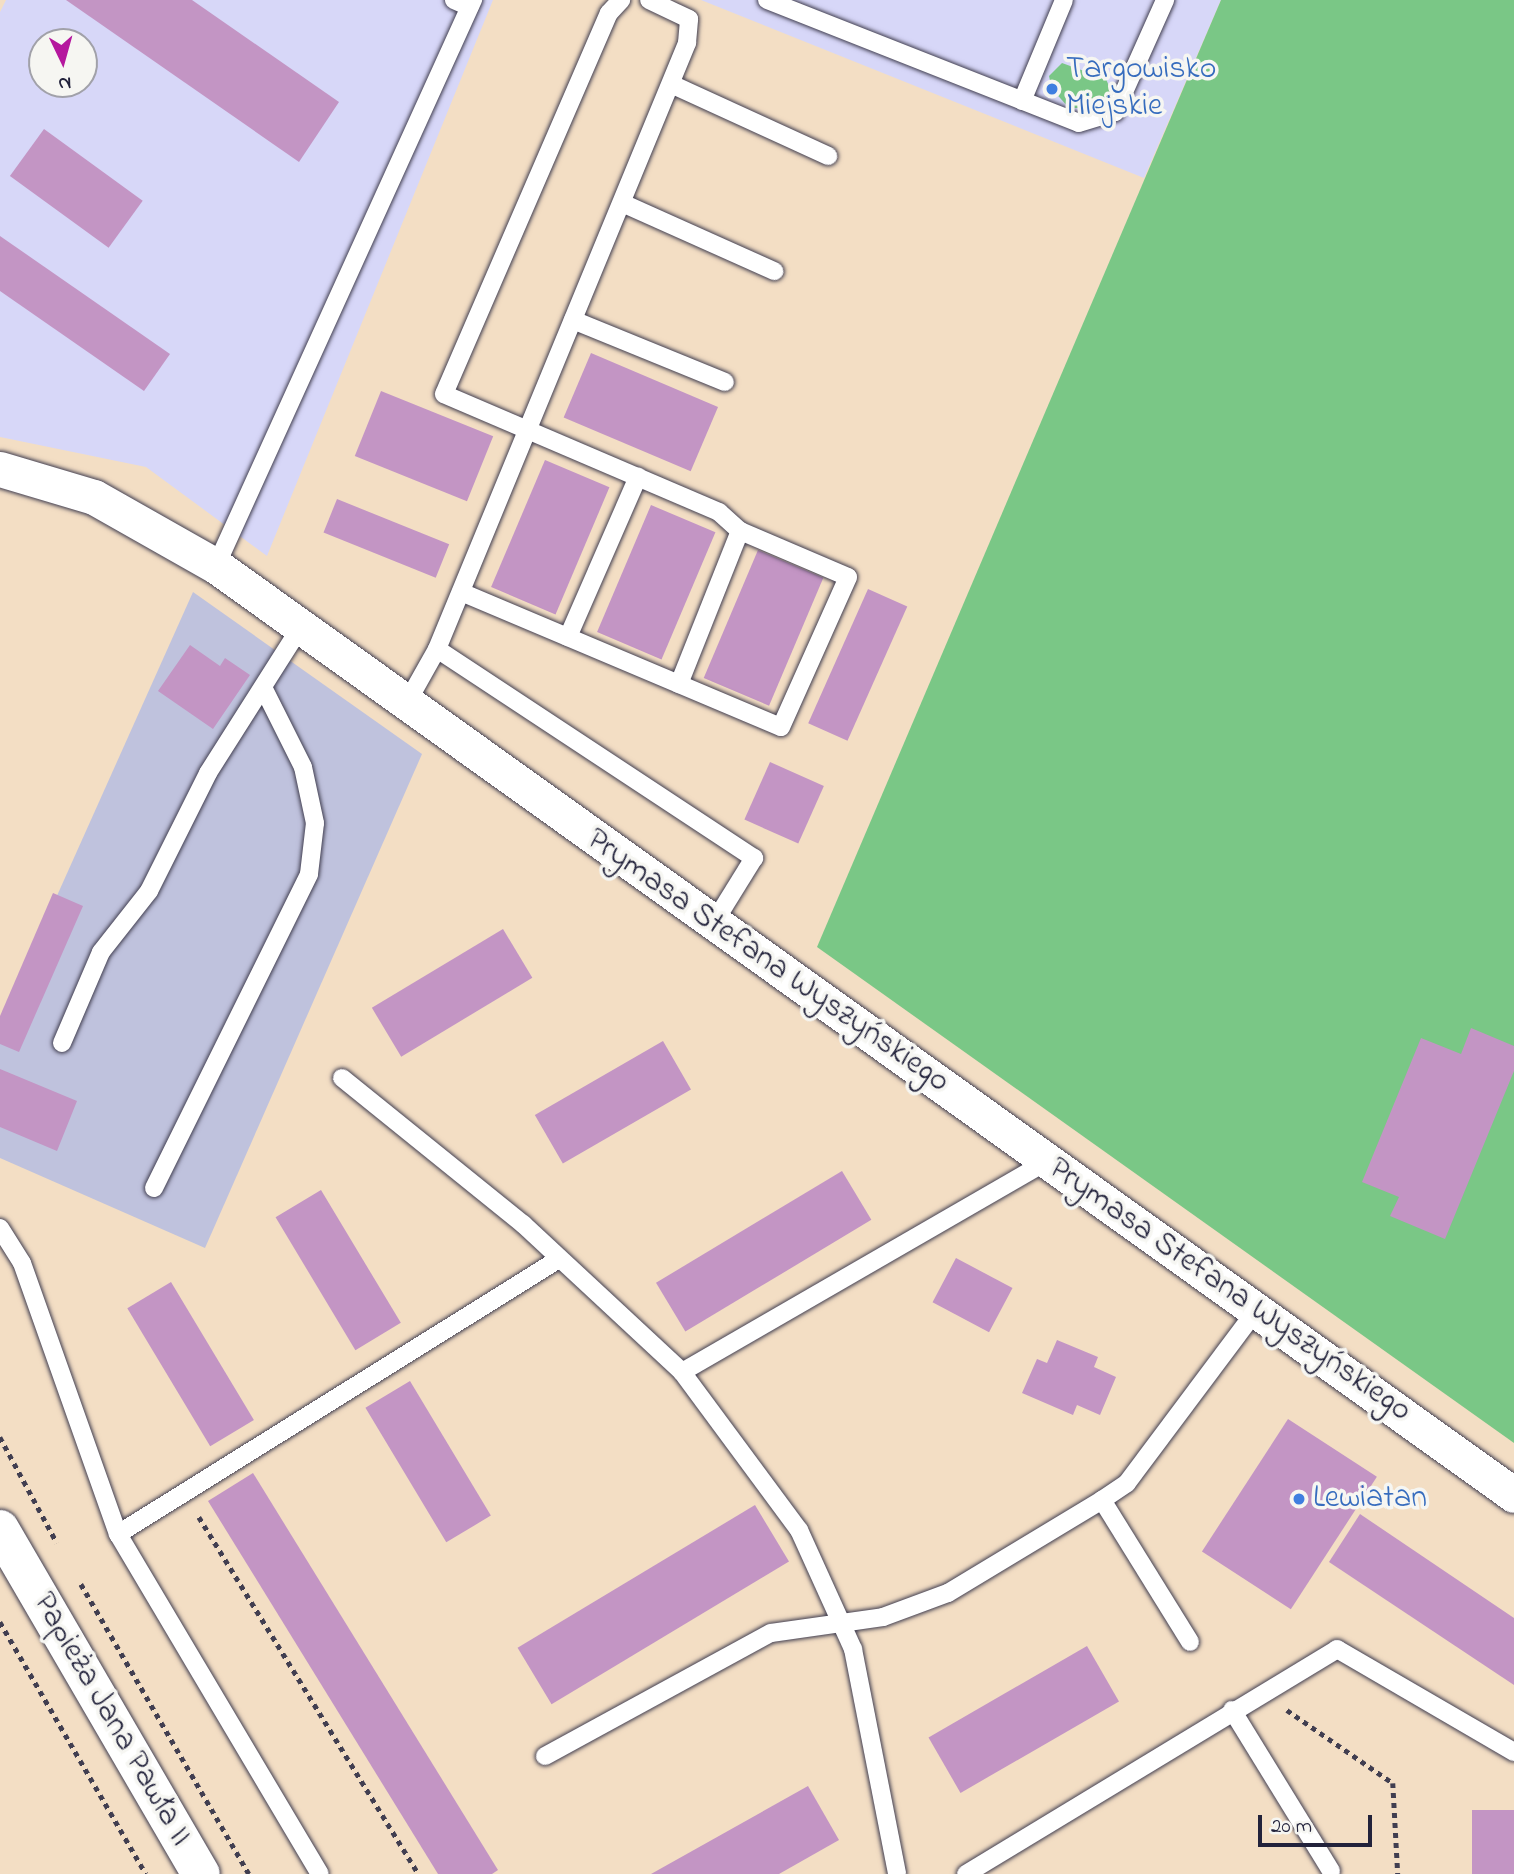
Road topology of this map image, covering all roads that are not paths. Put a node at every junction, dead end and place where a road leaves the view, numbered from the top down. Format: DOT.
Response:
graph roads {
  1 [pos="621,0"];
  2 [pos="649,0"];
  3 [pos="767,0"];
  4 [pos="1064,0"];
  5 [pos="1165,0"];
  6 [pos="466,2"];
  7 [pos="671,84"];
  8 [pos="1022,101"];
  9 [pos="828,156"];
  10 [pos="622,203"];
  11 [pos="774,271"];
  12 [pos="573,320"];
  13 [pos="725,382"];
  14 [pos="528,429"];
  15 [pos="0,469"];
  16 [pos="638,477"];
  17 [pos="740,531"];
  18 [pos="216,566"];
  19 [pos="461,592"];
  20 [pos="300,628"];
  21 [pos="568,637"];
  22 [pos="438,649"];
  23 [pos="679,684"];
  24 [pos="265,691"];
  25 [pos="405,706"];
  26 [pos="713,925"];
  27 [pos="62,1043"];
  28 [pos="342,1078"];
  29 [pos="1047,1161"];
  30 [pos="154,1188"];
  31 [pos="0,1228"];
  32 [pos="559,1259"];
  33 [pos="1258,1308"];
  34 [pos="682,1372"];
  35 [pos="1514,1495"];
  36 [pos="1102,1500"];
  37 [pos="0,1530"];
  38 [pos="118,1534"];
  39 [pos="844,1622"];
  40 [pos="1190,1642"];
  41 [pos="1232,1710"];
  42 [pos="1514,1752"];
  43 [pos="545,1755"];
  44 [pos="1331,1871"];
  45 [pos="201,1874"];
  46 [pos="320,1874"];
  47 [pos="897,1874"];
  48 [pos="966,1874"];
  1 -- 14 [label="lane"];
  2 -- 7 [label="lane"];
  3 -- 8 [label="lane"];
  4 -- 8 [label="lane"];
  5 -- 8 [label="lane"];
  6 -- 18 [label="lane"];
  7 -- 9 [label="lane"];
  7 -- 10 [label="lane"];
  10 -- 11 [label="lane"];
  10 -- 12 [label="lane"];
  12 -- 13 [label="lane"];
  12 -- 14 [label="lane"];
  14 -- 16 [label="lane"];
  14 -- 19 [label="lane"];
  15 -- 18 [label="street, Prymasa Stefana Wyszyńskiego"];
  16 -- 17 [label="lane"];
  16 -- 21 [label="lane"];
  17 -- 23 [label="lane"];
  17 -- 23 [label="lane"];
  18 -- 20 [label="street, Prymasa Stefana Wyszyńskiego"];
  19 -- 21 [label="lane"];
  19 -- 22 [label="lane"];
  20 -- 24 [label="lane"];
  20 -- 25 [label="street, Prymasa Stefana Wyszyńskiego"];
  21 -- 23 [label="lane"];
  22 -- 25 [label="lane"];
  22 -- 26 [label="lane"];
  24 -- 27 [label="lane"];
  24 -- 30 [label="lane"];
  25 -- 26 [label="street, Prymasa Stefana Wyszyńskiego"];
  26 -- 29 [label="street, Prymasa Stefana Wyszyńskiego"];
  28 -- 32 [label="lane"];
  29 -- 33 [label="street, Prymasa Stefana Wyszyńskiego"];
  29 -- 34 [label="lane"];
  31 -- 38 [label="lane"];
  32 -- 34 [label="lane"];
  32 -- 38 [label="lane"];
  33 -- 35 [label="street, Prymasa Stefana Wyszyńskiego"];
  33 -- 36 [label="lane"];
  34 -- 39 [label="lane"];
  36 -- 39 [label="lane"];
  36 -- 40 [label="lane"];
  37 -- 45 [label="street, Papieża Jana Pawła II"];
  38 -- 46 [label="lane"];
  39 -- 43 [label="lane"];
  39 -- 47 [label="lane"];
  41 -- 42 [label="lane"];
  41 -- 44 [label="lane"];
  41 -- 48 [label="lane"];
}
